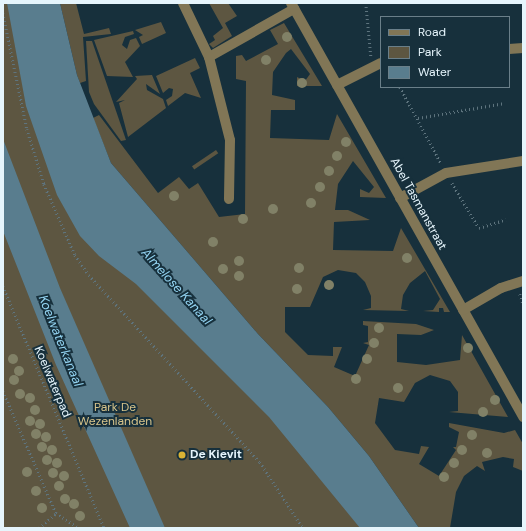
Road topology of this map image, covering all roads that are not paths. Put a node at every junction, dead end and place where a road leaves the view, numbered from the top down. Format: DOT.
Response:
graph roads {
  1 [pos="183,3"];
  2 [pos="293,6"];
  3 [pos="523,48"];
  4 [pos="510,49"];
  5 [pos="209,57"];
  6 [pos="376,64"];
  7 [pos="337,85"];
  8 [pos="523,161"];
  9 [pos="400,198"];
  10 [pos="229,199"];
  11 [pos="523,281"];
  12 [pos="463,310"];
  13 [pos="523,417"];
  1 -- 5 [label="street"];
  2 -- 5 [label="street"];
  2 -- 7 [label="street, Abel Tasmanstraat"];
  3 -- 4 [label="street"];
  5 -- 10 [label="street"];
  6 -- 7 [label="street"];
  7 -- 9 [label="street, Abel Tasmanstraat"];
  8 -- 9 [label="street"];
  9 -- 12 [label="street, Abel Tasmanstraat"];
  11 -- 12 [label="street"];
  12 -- 13 [label="street, Abel Tasmanstraat"];
}
